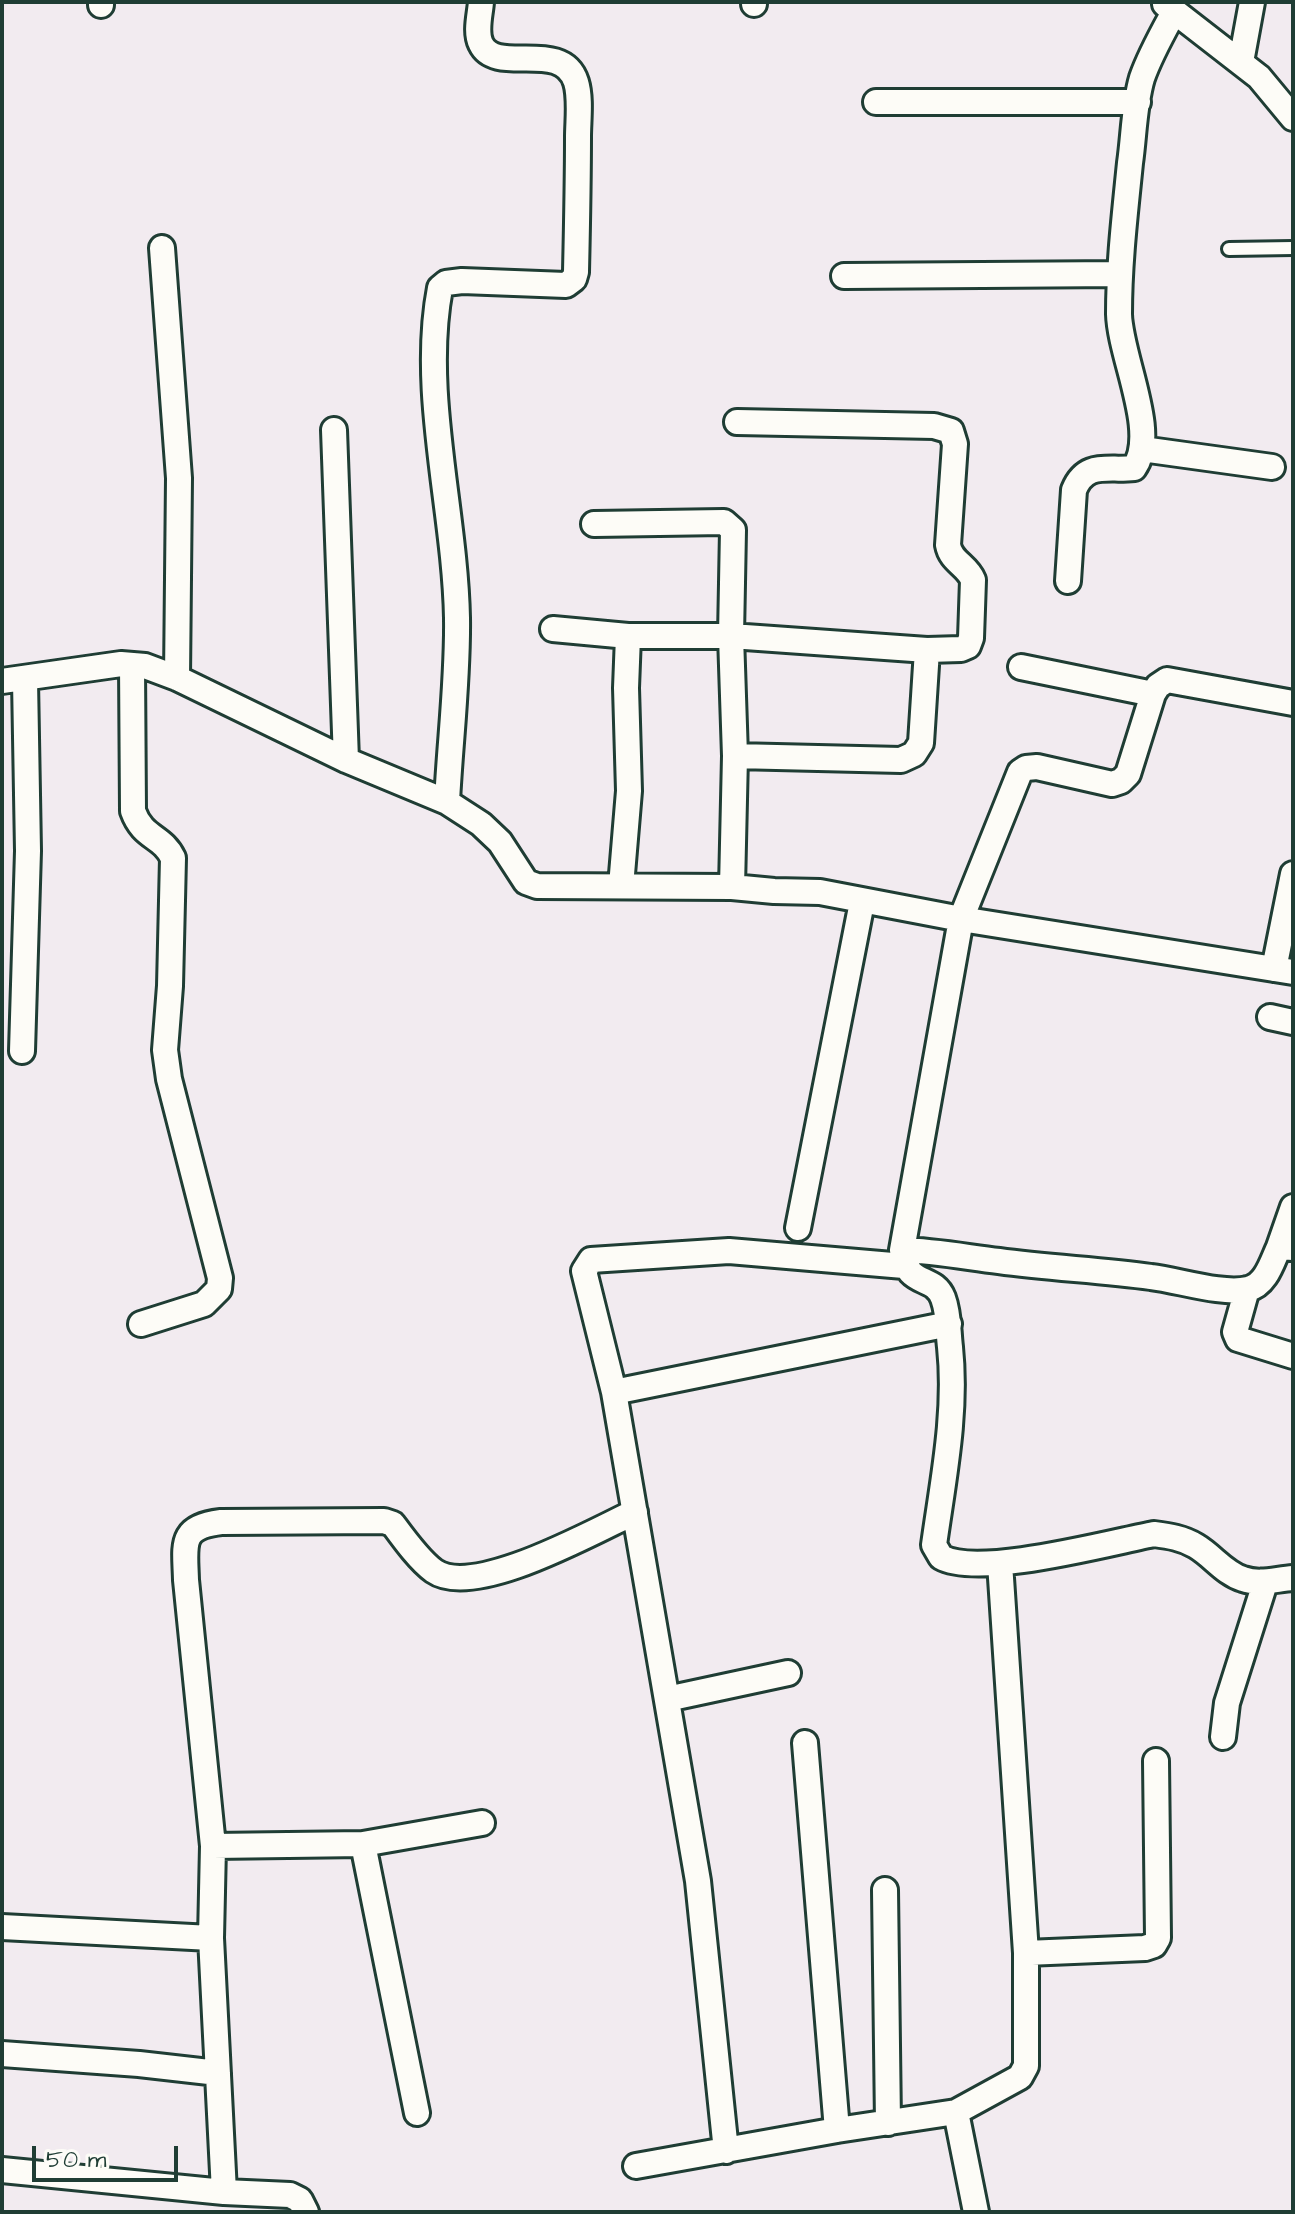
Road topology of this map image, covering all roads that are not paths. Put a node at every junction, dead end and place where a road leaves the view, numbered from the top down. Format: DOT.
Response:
graph roads {
  1 [pos="481,2"];
  2 [pos="1252,2"];
  3 [pos="1168,7"];
  4 [pos="1241,62"];
  5 [pos="876,102"];
  6 [pos="1138,102"];
  7 [pos="1293,118"];
  8 [pos="162,248"];
  9 [pos="1293,248"];
  10 [pos="1229,249"];
  11 [pos="1120,274"];
  12 [pos="844,276"];
  13 [pos="737,422"];
  14 [pos="334,430"];
  15 [pos="1142,449"];
  16 [pos="1272,467"];
  17 [pos="594,524"];
  18 [pos="1068,581"];
  19 [pos="553,629"];
  20 [pos="628,636"];
  21 [pos="731,636"];
  22 [pos="927,650"];
  23 [pos="132,665"];
  24 [pos="1021,667"];
  25 [pos="177,678"];
  26 [pos="14,680"];
  27 [pos="1153,694"];
  28 [pos="1293,703"];
  29 [pos="735,756"];
  30 [pos="346,760"];
  31 [pos="447,802"];
  32 [pos="1293,874"];
  33 [pos="621,886"];
  34 [pos="732,887"];
  35 [pos="862,902"];
  36 [pos="961,919"];
  37 [pos="1284,971"];
  38 [pos="22,1051"];
  39 [pos="1293,1207"];
  40 [pos="798,1228"];
  41 [pos="1286,1247"];
  42 [pos="903,1258"];
  43 [pos="1247,1289"];
  44 [pos="141,1324"];
  45 [pos="949,1324"];
  46 [pos="1293,1356"];
  47 [pos="614,1392"];
  48 [pos="635,1512"];
  49 [pos="1000,1563"];
  50 [pos="1293,1578"];
  51 [pos="1265,1583"];
  52 [pos="788,1673"];
  53 [pos="667,1699"];
  54 [pos="1223,1737"];
  55 [pos="805,1743"];
  56 [pos="1156,1761"];
  57 [pos="482,1823"];
  58 [pos="363,1844"];
  59 [pos="213,1846"];
  60 [pos="885,1890"];
  61 [pos="2,1927"];
  62 [pos="211,1938"];
  63 [pos="1026,1953"];
  64 [pos="2,2054"];
  65 [pos="218,2073"];
  66 [pos="956,2112"];
  67 [pos="417,2113"];
  68 [pos="888,2123"];
  69 [pos="837,2130"];
  70 [pos="726,2151"];
  71 [pos="636,2166"];
  72 [pos="2,2170"];
  73 [pos="224,2192"];
  74 [pos="306,2212"];
  75 [pos="976,2212"];
  1 -- 31 [label="street"];
  2 -- 4 [label="street"];
  3 -- 4 [label="street"];
  3 -- 6 [label="street"];
  4 -- 7 [label="street"];
  5 -- 6 [label="street"];
  6 -- 11 [label="street"];
  8 -- 25 [label="street"];
  9 -- 10 [label="lane"];
  11 -- 12 [label="street"];
  11 -- 15 [label="street"];
  13 -- 22 [label="street"];
  14 -- 30 [label="street"];
  15 -- 16 [label="street"];
  15 -- 18 [label="street"];
  17 -- 21 [label="street"];
  19 -- 20 [label="street"];
  20 -- 21 [label="street"];
  20 -- 33 [label="street"];
  21 -- 22 [label="street"];
  21 -- 29 [label="street"];
  22 -- 29 [label="street"];
  23 -- 25 [label="street"];
  23 -- 26 [label="street"];
  23 -- 44 [label="street"];
  24 -- 27 [label="street"];
  25 -- 30 [label="street"];
  26 -- 38 [label="street"];
  27 -- 28 [label="street"];
  27 -- 36 [label="street"];
  29 -- 34 [label="street"];
  30 -- 31 [label="street"];
  31 -- 33 [label="street"];
  32 -- 37 [label="street"];
  33 -- 34 [label="street"];
  34 -- 35 [label="street"];
  35 -- 36 [label="street"];
  35 -- 40 [label="street"];
  36 -- 37 [label="street"];
  36 -- 42 [label="street"];
  39 -- 41 [label="street"];
  41 -- 43 [label="street"];
  42 -- 43 [label="street"];
  42 -- 45 [label="street"];
  42 -- 47 [label="street"];
  43 -- 46 [label="street"];
  45 -- 47 [label="street"];
  45 -- 49 [label="street"];
  47 -- 48 [label="street"];
  48 -- 53 [label="street"];
  48 -- 59 [label="street"];
  49 -- 51 [label="street"];
  49 -- 63 [label="street"];
  50 -- 51 [label="street"];
  51 -- 54 [label="street"];
  52 -- 53 [label="street"];
  53 -- 70 [label="street"];
  55 -- 69 [label="street"];
  56 -- 63 [label="street"];
  57 -- 58 [label="street"];
  58 -- 59 [label="street"];
  58 -- 67 [label="street"];
  59 -- 62 [label="street"];
  60 -- 68 [label="street"];
  61 -- 62 [label="street"];
  62 -- 65 [label="street"];
  63 -- 66 [label="street"];
  64 -- 65 [label="street"];
  65 -- 73 [label="street"];
  66 -- 68 [label="street"];
  66 -- 75 [label="street"];
  68 -- 69 [label="street"];
  69 -- 70 [label="street"];
  70 -- 71 [label="street"];
  72 -- 73 [label="street"];
  73 -- 74 [label="street"];
}
